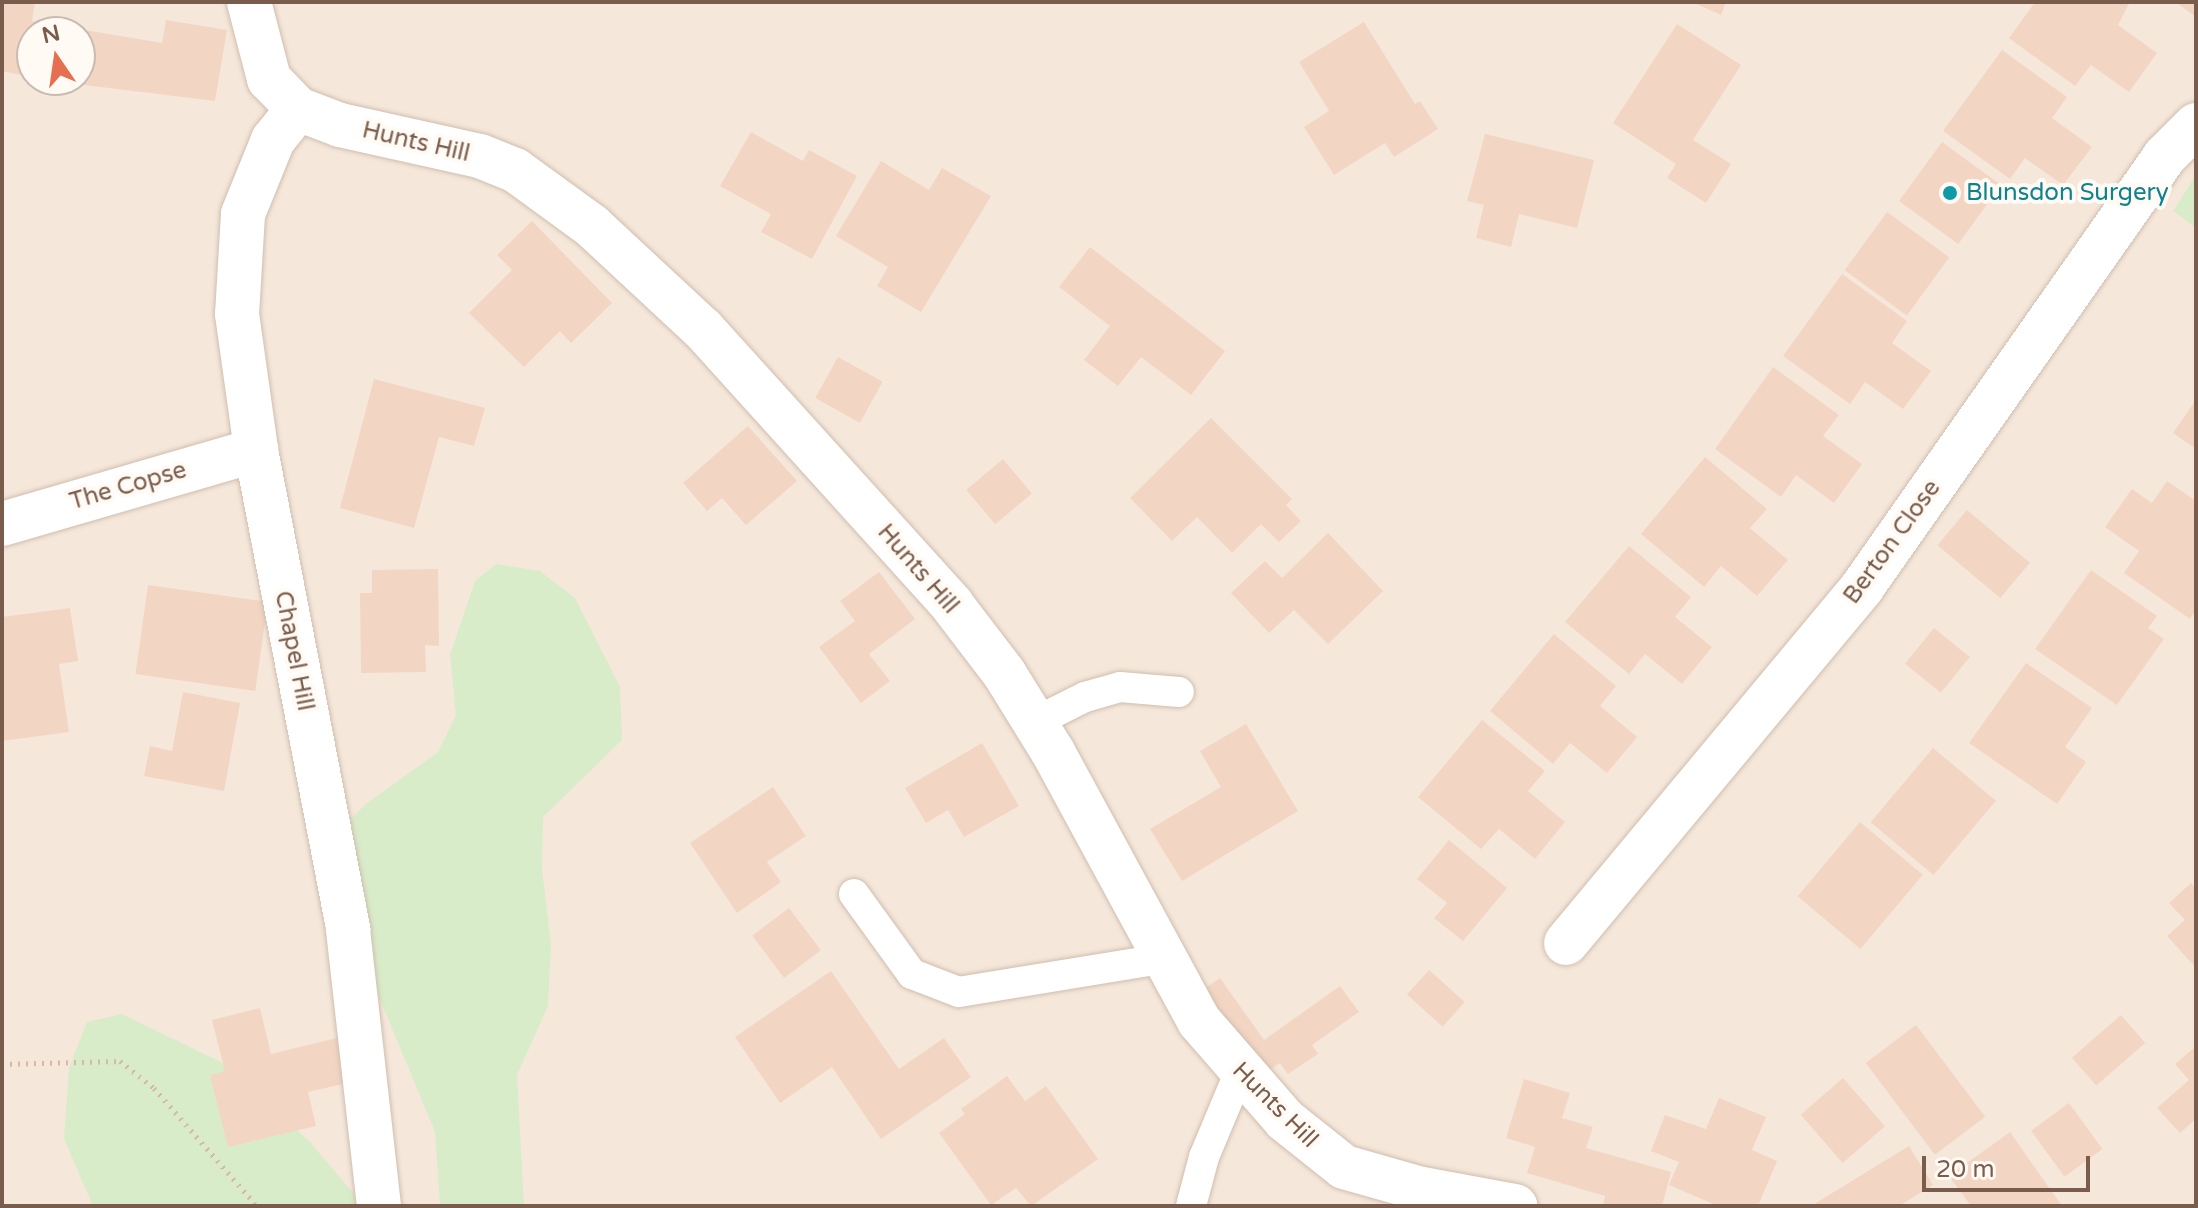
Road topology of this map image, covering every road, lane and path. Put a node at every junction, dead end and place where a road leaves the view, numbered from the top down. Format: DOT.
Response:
graph roads {
  1 [pos="249,2"];
  2 [pos="298,109"];
  3 [pos="2196,125"];
  4 [pos="256,450"];
  5 [pos="2,524"];
  6 [pos="1179,692"];
  7 [pos="1035,722"];
  8 [pos="854,894"];
  9 [pos="1566,943"];
  10 [pos="1161,959"];
  11 [pos="2,1064"];
  12 [pos="1240,1071"];
  13 [pos="257,1206"];
  14 [pos="379,1206"];
  15 [pos="1191,1206"];
  16 [pos="1515,1206"];
  1 -- 2 [label="street, Hunts Hill"];
  2 -- 4 [label="street, Chapel Hill"];
  2 -- 7 [label="street, Hunts Hill"];
  3 -- 9 [label="street, Berton Close"];
  4 -- 5 [label="street, The Copse"];
  4 -- 14 [label="street, Chapel Hill"];
  6 -- 7 [label="lane"];
  7 -- 10 [label="street, Hunts Hill"];
  8 -- 10 [label="lane"];
  10 -- 12 [label="street, Hunts Hill"];
  11 -- 13 [label="path"];
  12 -- 15 [label="lane"];
  12 -- 16 [label="street, Hunts Hill"];
}
